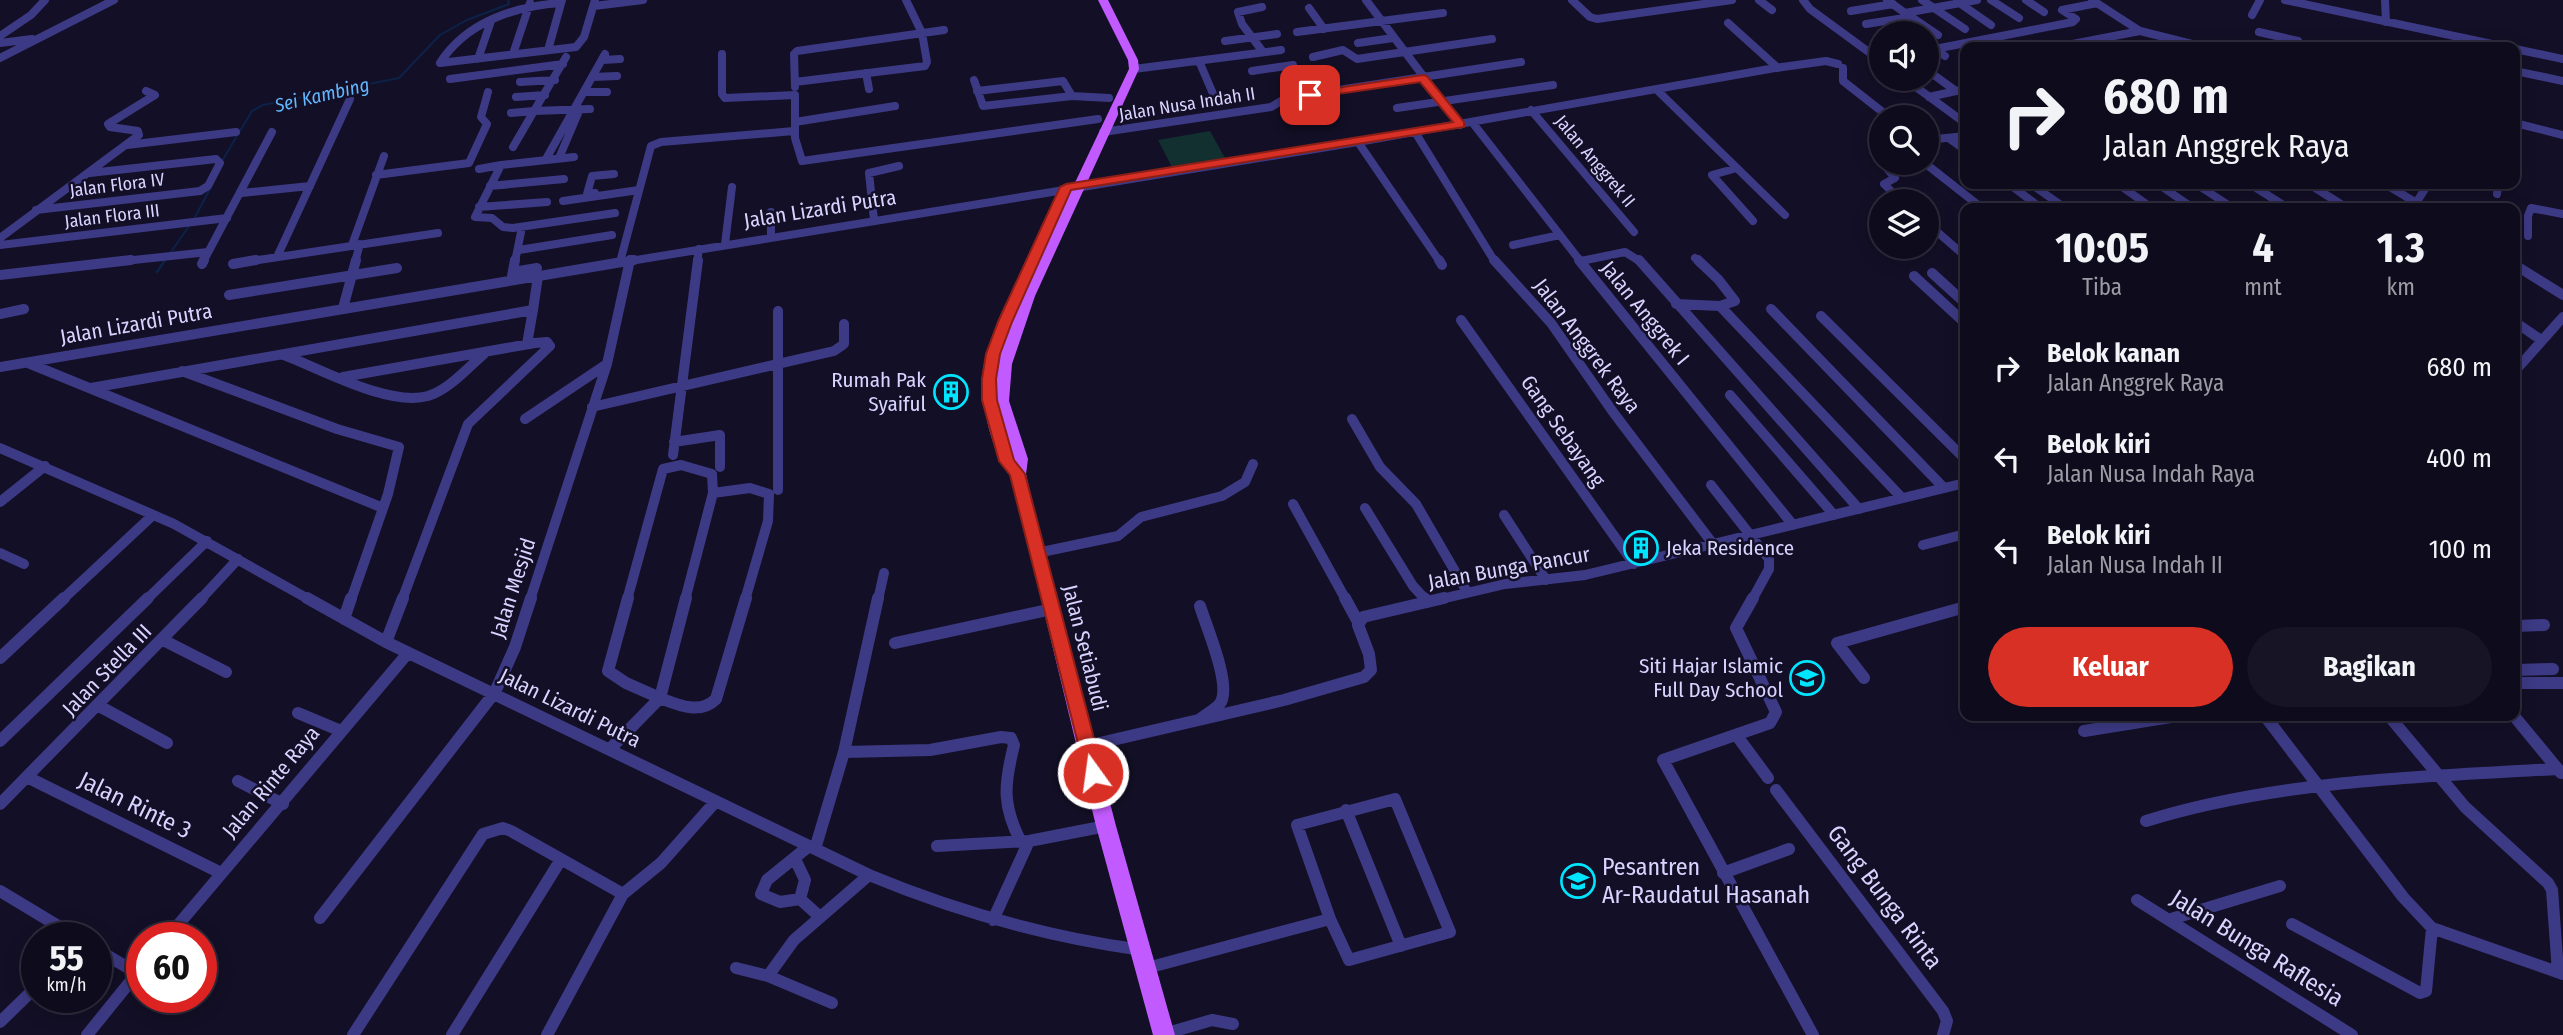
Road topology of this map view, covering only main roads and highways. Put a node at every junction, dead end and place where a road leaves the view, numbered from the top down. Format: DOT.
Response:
graph roads {
  1 [pos="1094,0"];
  2 [pos="1102,0"];
  3 [pos="1072,186"];
  4 [pos="1164,1035"];
  1 -- 3 [label="main road, Jalan Setiabudi"];
  2 -- 3 [label="main road, Jalan Setiabudi"];
  3 -- 4 [label="main road, Jalan Setiabudi"];
}
